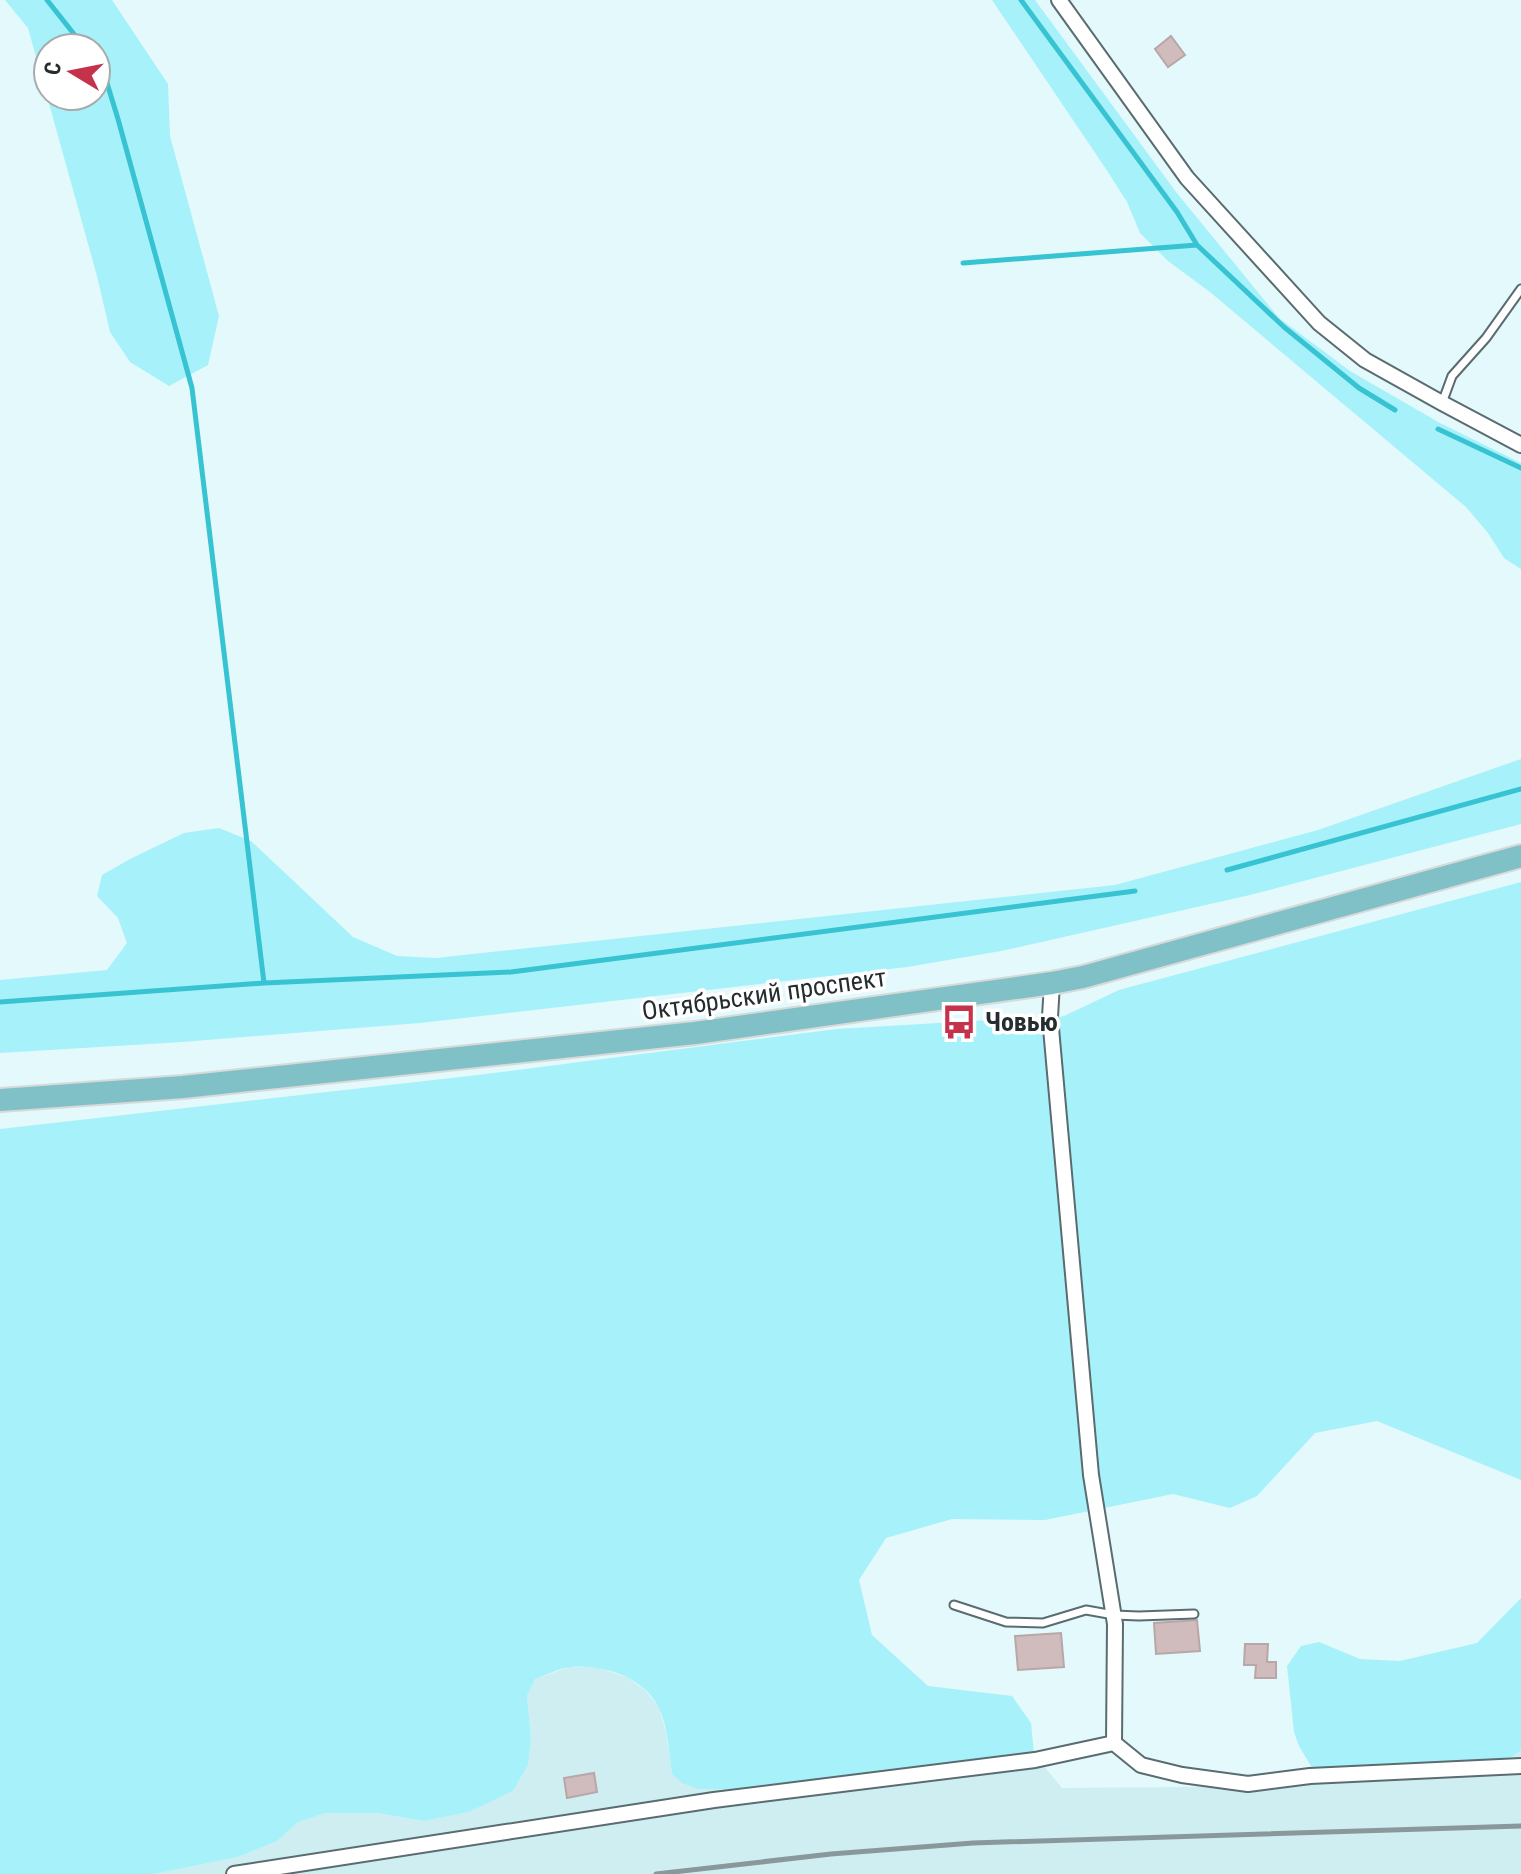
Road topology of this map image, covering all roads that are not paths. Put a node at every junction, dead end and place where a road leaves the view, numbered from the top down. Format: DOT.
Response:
graph roads {
  1 [pos="1059,0"];
  2 [pos="1521,289"];
  3 [pos="1442,403"];
  4 [pos="1521,445"];
  5 [pos="1521,856"];
  6 [pos="1052,983"];
  7 [pos="0,1100"];
  8 [pos="954,1605"];
  9 [pos="1194,1614"];
  10 [pos="1114,1615"];
  11 [pos="1114,1743"];
  12 [pos="1521,1766"];
  13 [pos="234,1874"];
  1 -- 3 [label="street"];
  2 -- 3 [label="lane"];
  3 -- 4 [label="street"];
  5 -- 6 [label="main road, Октябрьский проспект"];
  6 -- 7 [label="main road, Октябрьский проспект"];
  6 -- 10 [label="street"];
  8 -- 10 [label="lane"];
  9 -- 10 [label="lane"];
  10 -- 11 [label="street"];
  11 -- 12 [label="street"];
  11 -- 13 [label="street"];
}
